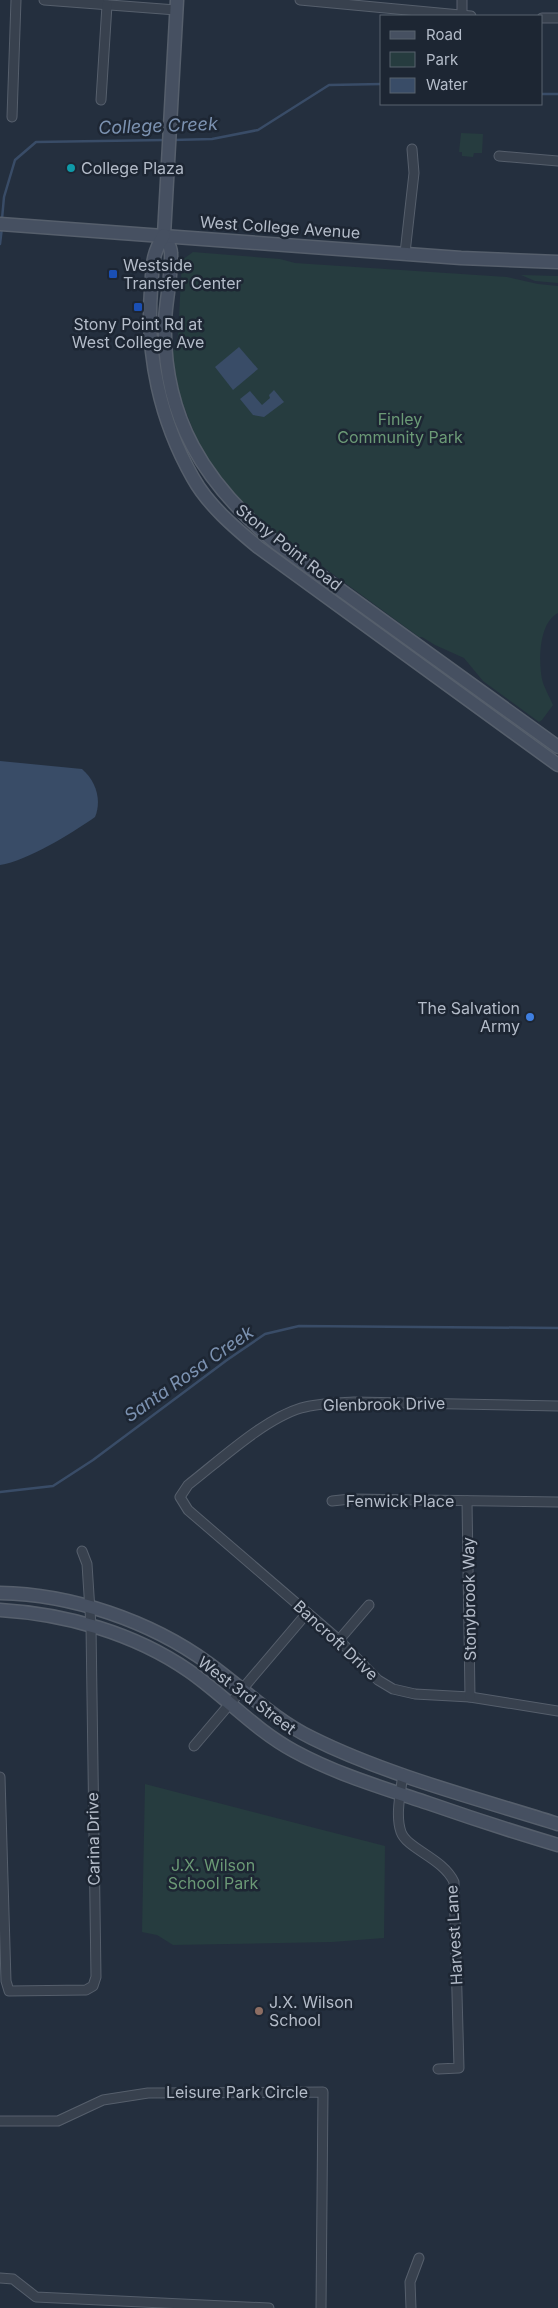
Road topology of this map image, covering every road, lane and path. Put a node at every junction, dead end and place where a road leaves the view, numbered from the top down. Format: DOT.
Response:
graph roads {
  1 [pos="16,0"];
  2 [pos="44,0"];
  3 [pos="300,0"];
  4 [pos="462,0"];
  5 [pos="107,5"];
  6 [pos="176,5"];
  7 [pos="452,15"];
  8 [pos="462,15"];
  9 [pos="543,18"];
  10 [pos="558,18"];
  11 [pos="101,100"];
  12 [pos="12,117"];
  13 [pos="412,149"];
  14 [pos="499,156"];
  15 [pos="558,161"];
  16 [pos="2,224"];
  17 [pos="164,235"];
  18 [pos="405,253"];
  19 [pos="558,262"];
  20 [pos="152,350"];
  21 [pos="178,410"];
  22 [pos="558,747"];
  23 [pos="558,765"];
  24 [pos="558,1406"];
  25 [pos="180,1497"];
  26 [pos="332,1501"];
  27 [pos="467,1501"];
  28 [pos="558,1502"];
  29 [pos="82,1551"];
  30 [pos="0,1593"];
  31 [pos="369,1605"];
  32 [pos="90,1607"];
  33 [pos="0,1610"];
  34 [pos="307,1613"];
  35 [pos="91,1626"];
  36 [pos="339,1640"];
  37 [pos="241,1690"];
  38 [pos="470,1697"];
  39 [pos="229,1704"];
  40 [pos="558,1711"];
  41 [pos="194,1746"];
  42 [pos="403,1774"];
  43 [pos="0,1777"];
  44 [pos="401,1794"];
  45 [pos="558,1824"];
  46 [pos="558,1845"];
  47 [pos="438,2068"];
  48 [pos="0,2121"];
  49 [pos="419,2258"];
  50 [pos="0,2278"];
  51 [pos="151,2305"];
  52 [pos="269,2308"];
  53 [pos="320,2308"];
  54 [pos="411,2308"];
  1 -- 12 [label="street"];
  2 -- 5 [label="street"];
  3 -- 7 [label="street"];
  4 -- 8 [label="street"];
  5 -- 6 [label="street"];
  5 -- 11 [label="street"];
  6 -- 17 [label="main road"];
  9 -- 10 [label="street"];
  13 -- 18 [label="street"];
  14 -- 15 [label="street"];
  16 -- 17 [label="main road, West College Avenue"];
  17 -- 18 [label="main road, West College Avenue"];
  17 -- 20 [label="main road, Stony Point Road"];
  17 -- 21 [label="main road, Stony Point Road"];
  18 -- 19 [label="main road, West College Avenue"];
  20 -- 21 [label="main road"];
  20 -- 23 [label="main road, Stony Point Road"];
  21 -- 22 [label="main road, Stony Point Road"];
  24 -- 25 [label="street, Glenbrook Drive"];
  25 -- 34 [label="street, Bancroft Drive"];
  26 -- 27 [label="street, Fenwick Place"];
  27 -- 28 [label="street, Fenwick Place"];
  27 -- 38 [label="street, Stonybrook Way"];
  29 -- 32 [label="street, Carina Drive"];
  30 -- 32 [label="main road, West 3rd Street"];
  31 -- 36 [label="street"];
  32 -- 35 [label="street, Carina Drive"];
  32 -- 37 [label="main road, West 3rd Street"];
  33 -- 35 [label="main road, West 3rd Street"];
  34 -- 36 [label="street, Bancroft Drive"];
  34 -- 37 [label="street"];
  35 -- 39 [label="main road, West 3rd Street"];
  35 -- 43 [label="street, Carina Drive"];
  36 -- 38 [label="street, Bancroft Drive"];
  37 -- 39 [label="street"];
  37 -- 42 [label="main road, West 3rd Street"];
  38 -- 40 [label="street, Bancroft Drive"];
  39 -- 41 [label="street"];
  39 -- 44 [label="main road, West 3rd Street"];
  42 -- 44 [label="street, Harvest Lane"];
  42 -- 45 [label="main road, West 3rd Street"];
  44 -- 46 [label="main road, West 3rd Street"];
  44 -- 47 [label="street, Harvest Lane"];
  48 -- 53 [label="street, Leisure Park Circle"];
  49 -- 54 [label="street"];
  50 -- 51 [label="street"];
  51 -- 52 [label="street"];
}
